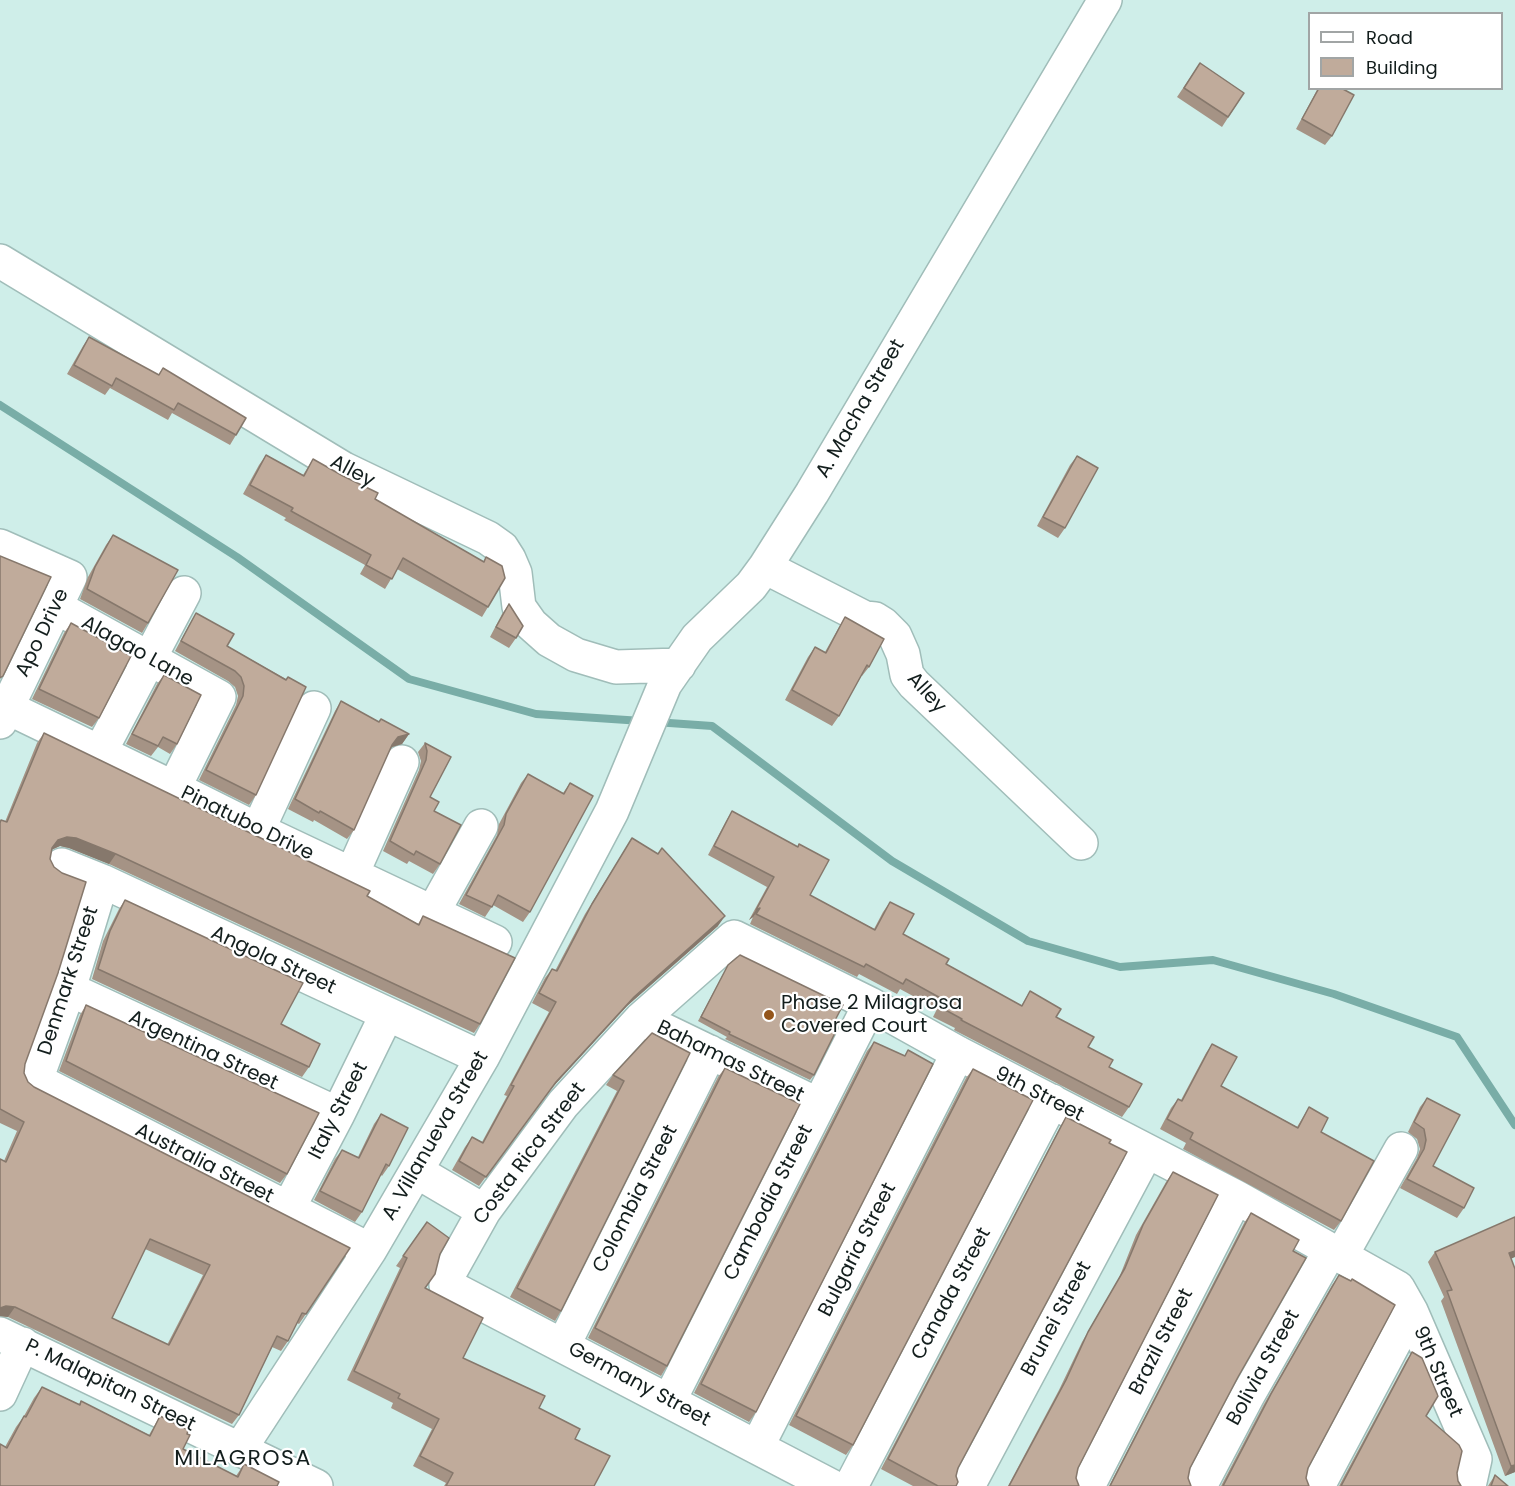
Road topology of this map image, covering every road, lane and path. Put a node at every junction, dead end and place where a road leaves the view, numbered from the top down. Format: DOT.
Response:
graph roads {
  1 [pos="1105,0"];
  2 [pos="0,261"];
  3 [pos="0,546"];
  4 [pos="765,567"];
  5 [pos="184,592"];
  6 [pos="56,607"];
  7 [pos="149,659"];
  8 [pos="672,674"];
  9 [pos="314,708"];
  10 [pos="2,711"];
  11 [pos="100,752"];
  12 [pos="402,762"];
  13 [pos="174,788"];
  14 [pos="612,811"];
  15 [pos="481,826"];
  16 [pos="258,830"];
  17 [pos="1081,843"];
  18 [pos="62,866"];
  19 [pos="352,874"];
  20 [pos="102,881"];
  21 [pos="433,912"];
  22 [pos="734,937"];
  23 [pos="495,942"];
  24 [pos="69,989"];
  25 [pos="870,1004"];
  26 [pos="387,1014"];
  27 [pos="641,1019"];
  28 [pos="710,1052"];
  29 [pos="958,1053"];
  30 [pos="482,1058"];
  31 [pos="36,1080"];
  32 [pos="1052,1101"];
  33 [pos="819,1105"];
  34 [pos="338,1114"];
  35 [pos="1401,1149"];
  36 [pos="1147,1152"];
  37 [pos="416,1171"];
  38 [pos="1236,1197"];
  39 [pos="289,1207"];
  40 [pos="484,1211"];
  41 [pos="370,1250"];
  42 [pos="1335,1253"];
  43 [pos="446,1285"];
  44 [pos="1411,1311"];
  45 [pos="12,1339"];
  46 [pos="563,1346"];
  47 [pos="0,1394"];
  48 [pos="669,1401"];
  49 [pos="757,1447"];
  50 [pos="240,1449"];
  51 [pos="316,1486"];
  52 [pos="831,1486"];
  53 [pos="851,1486"];
  54 [pos="968,1486"];
  55 [pos="1088,1486"];
  56 [pos="1200,1486"];
  57 [pos="1318,1486"];
  58 [pos="1469,1486"];
  1 -- 4 [label="street, A. Macha Street"];
  2 -- 8 [label="street, Alley"];
  3 -- 6 [label="street, Apo Drive"];
  4 -- 8 [label="street, A. Macha Street"];
  4 -- 17 [label="street, Alley"];
  5 -- 7 [label="street"];
  6 -- 7 [label="street, Alagao Lane"];
  6 -- 10 [label="street, Apo Drive"];
  7 -- 11 [label="street"];
  7 -- 13 [label="street, Alagao Lane"];
  8 -- 14 [label="street, A. Macha Street"];
  9 -- 16 [label="street"];
  10 -- 11 [label="street, Pinatubo Drive"];
  11 -- 13 [label="street, Pinatubo Drive"];
  12 -- 19 [label="street"];
  13 -- 16 [label="street, Pinatubo Drive"];
  14 -- 30 [label="street, A. Villanueva Street"];
  15 -- 21 [label="street"];
  16 -- 19 [label="street, Pinatubo Drive"];
  18 -- 20 [label="street, Angola Street"];
  19 -- 21 [label="street, Pinatubo Drive"];
  20 -- 24 [label="street, Denmark Street"];
  20 -- 26 [label="street, Angola Street"];
  21 -- 23 [label="street, Pinatubo Drive"];
  22 -- 25 [label="street, 9th Street"];
  22 -- 27 [label="street, Costa Rica Street"];
  24 -- 31 [label="street, Denmark Street"];
  24 -- 34 [label="street, Argentina Street"];
  25 -- 29 [label="street, 9th Street"];
  25 -- 33 [label="street, Cambodia Street"];
  26 -- 30 [label="street, Angola Street"];
  26 -- 34 [label="street, Italy Street"];
  27 -- 28 [label="street, Bahamas Street"];
  27 -- 40 [label="street, Costa Rica Street"];
  28 -- 33 [label="street, Bahamas Street"];
  28 -- 46 [label="street, Colombia Street"];
  29 -- 32 [label="street, 9th Street"];
  29 -- 49 [label="street, Bulgaria Street"];
  30 -- 37 [label="street, A. Villanueva Street"];
  31 -- 39 [label="street, Australia Street"];
  32 -- 36 [label="street, 9th Street"];
  32 -- 53 [label="street, Canada Street"];
  33 -- 48 [label="street, Cambodia Street"];
  34 -- 39 [label="street, Italy Street"];
  35 -- 42 [label="street"];
  36 -- 38 [label="street, 9th Street"];
  36 -- 54 [label="street, Brunei Street"];
  37 -- 40 [label="street"];
  37 -- 41 [label="street, A. Villanueva Street"];
  38 -- 42 [label="street, 9th Street"];
  38 -- 55 [label="street, Brazil Street"];
  39 -- 41 [label="street, Australia Street"];
  40 -- 43 [label="street, Costa Rica Street"];
  41 -- 50 [label="street, A. Villanueva Street"];
  42 -- 44 [label="street, 9th Street"];
  42 -- 56 [label="street, Bolivia Street"];
  43 -- 46 [label="street, Germany Street"];
  44 -- 57 [label="street"];
  44 -- 58 [label="street, 9th Street"];
  45 -- 47 [label="street"];
  45 -- 50 [label="street, P. Malapitan Street"];
  46 -- 48 [label="street, Germany Street"];
  48 -- 49 [label="street, Germany Street"];
  49 -- 52 [label="street, Germany Street"];
  50 -- 51 [label="street, P. Malapitan Street"];
}
